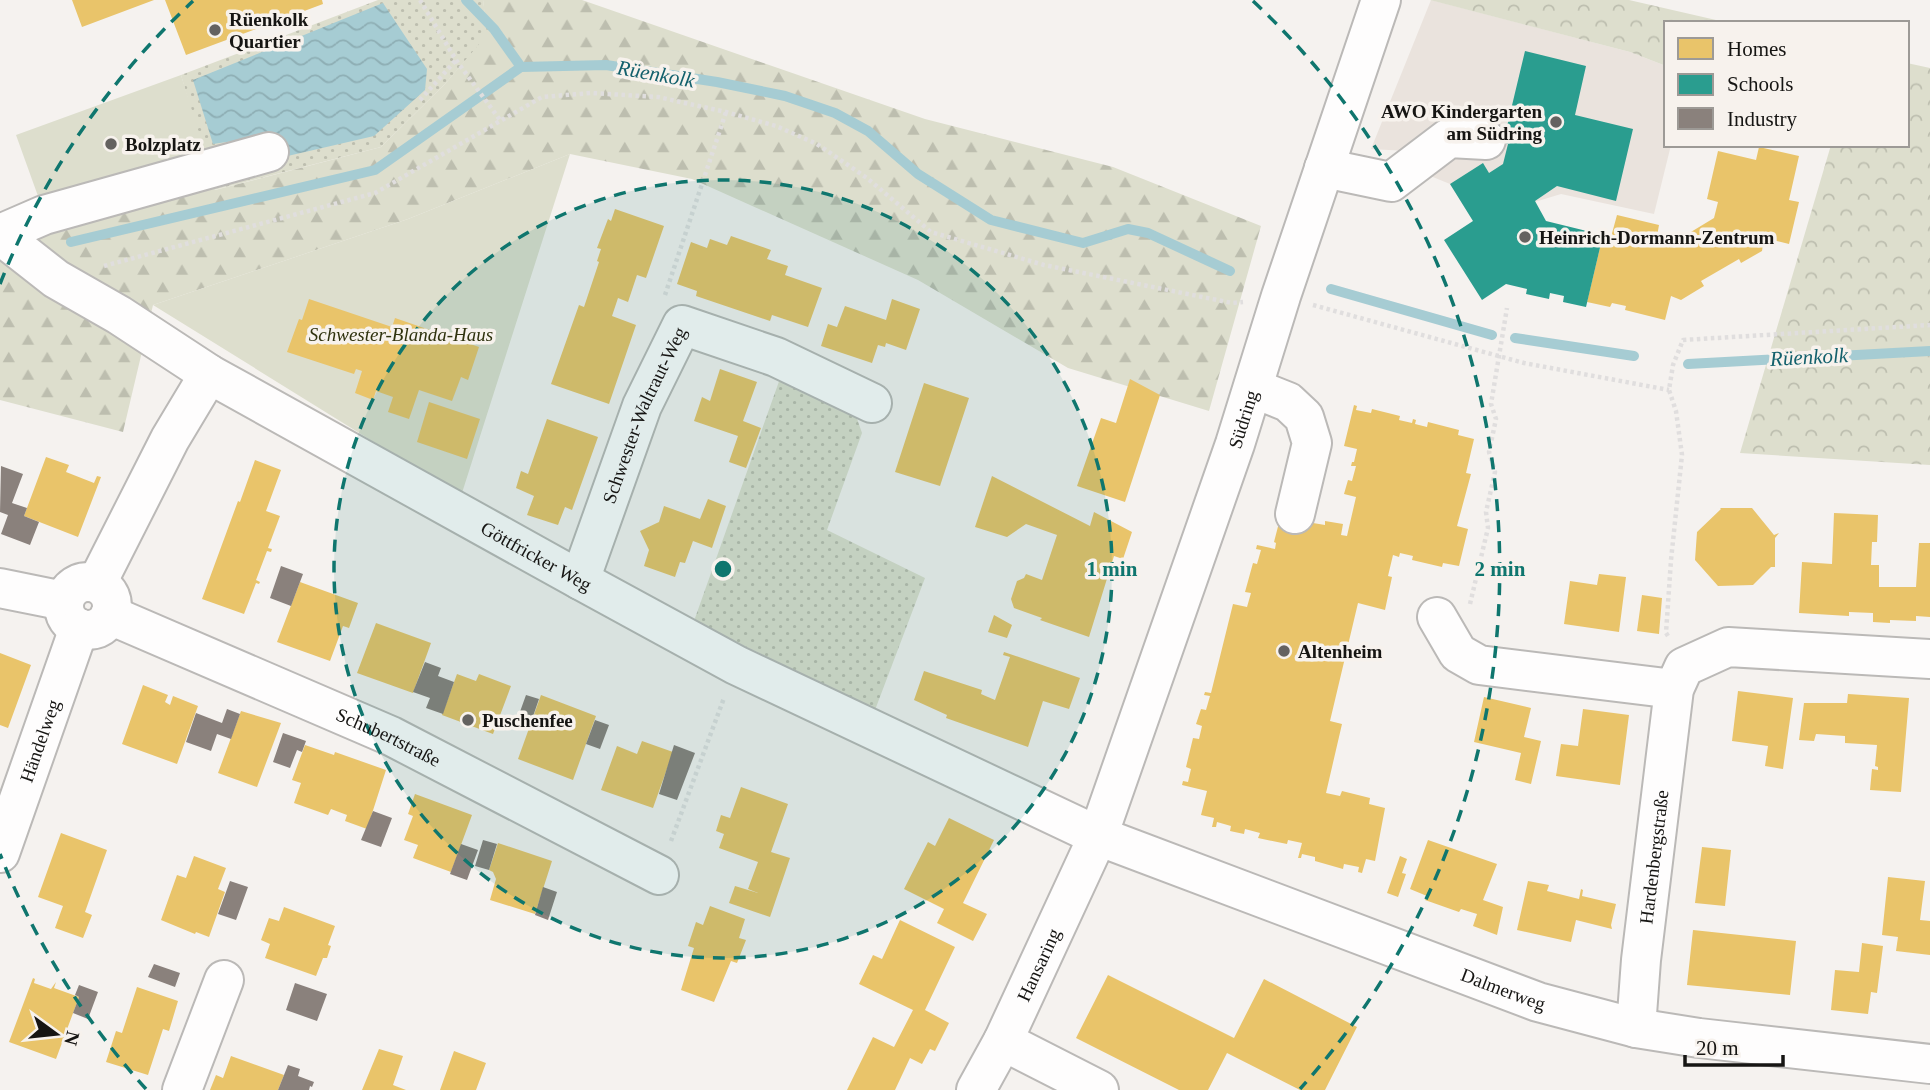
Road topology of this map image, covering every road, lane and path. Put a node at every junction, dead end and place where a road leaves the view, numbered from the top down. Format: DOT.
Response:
graph roads {
  1 [pos="420,0"];
  2 [pos="1381,0"];
  3 [pos="456,60"];
  4 [pos="420,100"];
  5 [pos="726,112"];
  6 [pos="500,120"];
  7 [pos="1486,140"];
  8 [pos="269,152"];
  9 [pos="1324,167"];
  10 [pos="0,234"];
  11 [pos="56,279"];
  12 [pos="1281,296"];
  13 [pos="1507,308"];
  14 [pos="682,325"];
  15 [pos="1930,325"];
  16 [pos="1500,357"];
  17 [pos="209,374"];
  18 [pos="1253,388"];
  19 [pos="1669,390"];
  20 [pos="872,403"];
  21 [pos="1296,514"];
  22 [pos="580,580"];
  23 [pos="0,588"];
  24 [pos="88,607"];
  25 [pos="1437,617"];
  26 [pos="1458,653"];
  27 [pos="1930,659"];
  28 [pos="736,665"];
  29 [pos="1679,678"];
  30 [pos="1098,836"];
  31 [pos="0,853"];
  32 [pos="659,875"];
  33 [pos="224,980"];
  34 [pos="1636,1028"];
  35 [pos="1003,1041"];
  36 [pos="1930,1064"];
  37 [pos="182,1090"];
  38 [pos="976,1090"];
  39 [pos="1098,1090"];
  1 -- 3 [label="path"];
  2 -- 9 [label="street, Südring"];
  3 -- 4 [label="path"];
  3 -- 6 [label="path"];
  5 -- 6 [label="path"];
  5 -- 12 [label="path"];
  5 -- 14 [label="path"];
  6 -- 11 [label="path"];
  7 -- 9 [label="street"];
  8 -- 10 [label="street"];
  9 -- 12 [label="street, Südring"];
  10 -- 11 [label="street, Göttfricker Weg"];
  11 -- 17 [label="street, Göttfricker Weg"];
  12 -- 16 [label="path"];
  12 -- 18 [label="street, Südring"];
  13 -- 16 [label="path"];
  14 -- 20 [label="street, Schwester-Waltraut-Weg"];
  14 -- 22 [label="street, Schwester-Waltraut-Weg"];
  15 -- 19 [label="path"];
  16 -- 19 [label="path"];
  16 -- 26 [label="path"];
  17 -- 22 [label="street, Göttfricker Weg"];
  17 -- 24 [label="street, Händelweg"];
  18 -- 21 [label="street"];
  18 -- 30 [label="street, Südring"];
  19 -- 29 [label="path"];
  22 -- 28 [label="street, Göttfricker Weg"];
  23 -- 24 [label="street, Schubertstraße"];
  24 -- 31 [label="street, Händelweg"];
  24 -- 32 [label="street, Schubertstraße"];
  25 -- 26 [label="street"];
  26 -- 29 [label="street"];
  27 -- 29 [label="street"];
  28 -- 30 [label="street, Göttfricker Weg"];
  28 -- 32 [label="path"];
  29 -- 34 [label="street, Hardenbergstraße"];
  30 -- 34 [label="street, Dalmerweg"];
  30 -- 35 [label="street, Hansaring"];
  33 -- 37 [label="street"];
  34 -- 36 [label="street, Dalmerweg"];
  35 -- 38 [label="street, Hansaring"];
  35 -- 39 [label="street"];
}
